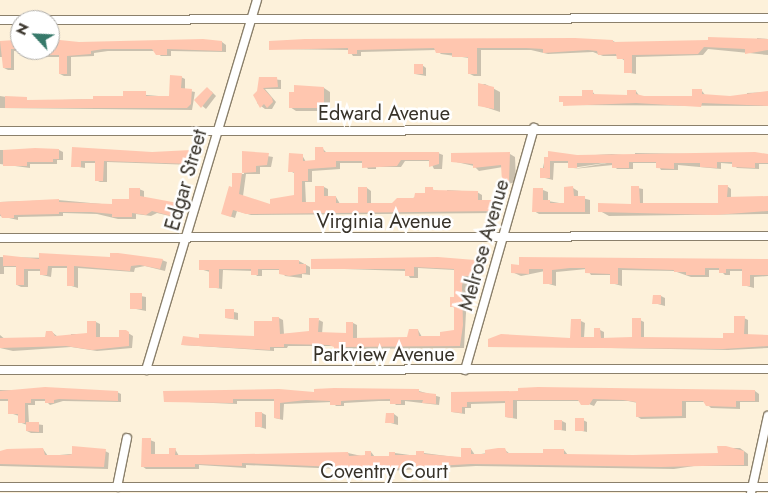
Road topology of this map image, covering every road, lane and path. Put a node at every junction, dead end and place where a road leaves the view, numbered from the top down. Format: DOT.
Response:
graph roads {
  1 [pos="257,0"];
  2 [pos="768,18"];
  3 [pos="0,20"];
  4 [pos="251,20"];
  5 [pos="534,128"];
  6 [pos="217,130"];
  7 [pos="768,130"];
  8 [pos="0,131"];
  9 [pos="768,236"];
  10 [pos="186,237"];
  11 [pos="502,237"];
  12 [pos="0,238"];
  13 [pos="0,370"];
  14 [pos="146,370"];
  15 [pos="465,370"];
  16 [pos="768,370"];
  17 [pos="768,416"];
  18 [pos="127,438"];
  19 [pos="0,487"];
  20 [pos="117,487"];
  21 [pos="768,487"];
  22 [pos="434,490"];
  23 [pos="752,490"];
  1 -- 4 [label="street, Edgar Street"];
  2 -- 4 [label="street"];
  3 -- 4 [label="street"];
  4 -- 6 [label="street, Edgar Street"];
  5 -- 6 [label="street, Edward Avenue"];
  5 -- 7 [label="street, Edward Avenue"];
  5 -- 11 [label="street, Melrose Avenue"];
  6 -- 8 [label="street, Edward Avenue"];
  6 -- 10 [label="street, Edgar Street"];
  9 -- 11 [label="street, Virginia Avenue"];
  10 -- 11 [label="street, Virginia Avenue"];
  10 -- 12 [label="street, Virginia Avenue"];
  10 -- 14 [label="street, Edgar Street"];
  11 -- 15 [label="street, Melrose Avenue"];
  13 -- 14 [label="street, Parkview Avenue"];
  14 -- 15 [label="street, Parkview Avenue"];
  15 -- 16 [label="street, Parkview Avenue"];
  17 -- 23 [label="street"];
  18 -- 20 [label="street"];
  19 -- 20 [label="street, Coventry Court"];
  20 -- 22 [label="street, Coventry Court"];
  21 -- 23 [label="street, Coventry Court"];
  22 -- 23 [label="street, Coventry Court"];
}
